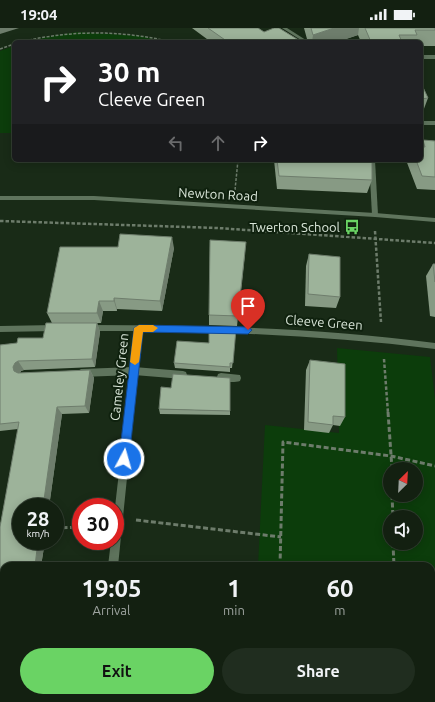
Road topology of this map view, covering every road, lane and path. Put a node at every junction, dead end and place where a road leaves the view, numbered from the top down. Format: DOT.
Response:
graph roads {
  1 [pos="284,28"];
  2 [pos="27,40"];
  3 [pos="165,40"];
  4 [pos="304,40"];
  5 [pos="12,45"];
  6 [pos="0,49"];
  7 [pos="423,57"];
  8 [pos="435,57"];
  9 [pos="423,123"];
  10 [pos="435,123"];
  11 [pos="238,162"];
  12 [pos="372,162"];
  13 [pos="235,190"];
  14 [pos="0,198"];
  15 [pos="375,215"];
  16 [pos="435,220"];
  17 [pos="0,221"];
  18 [pos="376,238"];
  19 [pos="435,243"];
  20 [pos="60,328"];
  21 [pos="84,328"];
  22 [pos="139,328"];
  23 [pos="0,329"];
  24 [pos="382,338"];
  25 [pos="435,346"];
  26 [pos="134,372"];
  27 [pos="71,374"];
  28 [pos="189,375"];
  29 [pos="213,377"];
  30 [pos="237,378"];
  31 [pos="391,456"];
  32 [pos="391,462"];
  33 [pos="435,466"];
  34 [pos="120,498"];
  35 [pos="124,519"];
  36 [pos="281,538"];
  37 [pos="115,550"];
  38 [pos="393,550"];
  39 [pos="113,562"];
  40 [pos="280,562"];
  41 [pos="394,562"];
  1 -- 4 [label="street"];
  2 -- 3 [label="path"];
  5 -- 6 [label="path"];
  7 -- 8 [label="street"];
  9 -- 10 [label="street"];
  11 -- 13 [label="path"];
  12 -- 15 [label="street"];
  14 -- 15 [label="street, Newton Road"];
  15 -- 16 [label="street, Newton Road"];
  15 -- 18 [label="path"];
  17 -- 18 [label="path"];
  18 -- 19 [label="path"];
  18 -- 24 [label="path"];
  20 -- 23 [label="street"];
  21 -- 22 [label="street, Cameley Green"];
  22 -- 24 [label="street, Cleeve Green"];
  22 -- 26 [label="street, Cameley Green"];
  24 -- 25 [label="street, Cleeve Green"];
  24 -- 31 [label="path"];
  26 -- 27 [label="street"];
  26 -- 28 [label="street"];
  26 -- 34 [label="street, Cameley Green"];
  29 -- 30 [label="street"];
  31 -- 32 [label="path"];
  31 -- 33 [label="path"];
  31 -- 36 [label="path"];
  35 -- 36 [label="path"];
  36 -- 40 [label="path"];
  37 -- 39 [label="street, Cameley Green"];
  38 -- 41 [label="path"];
}
